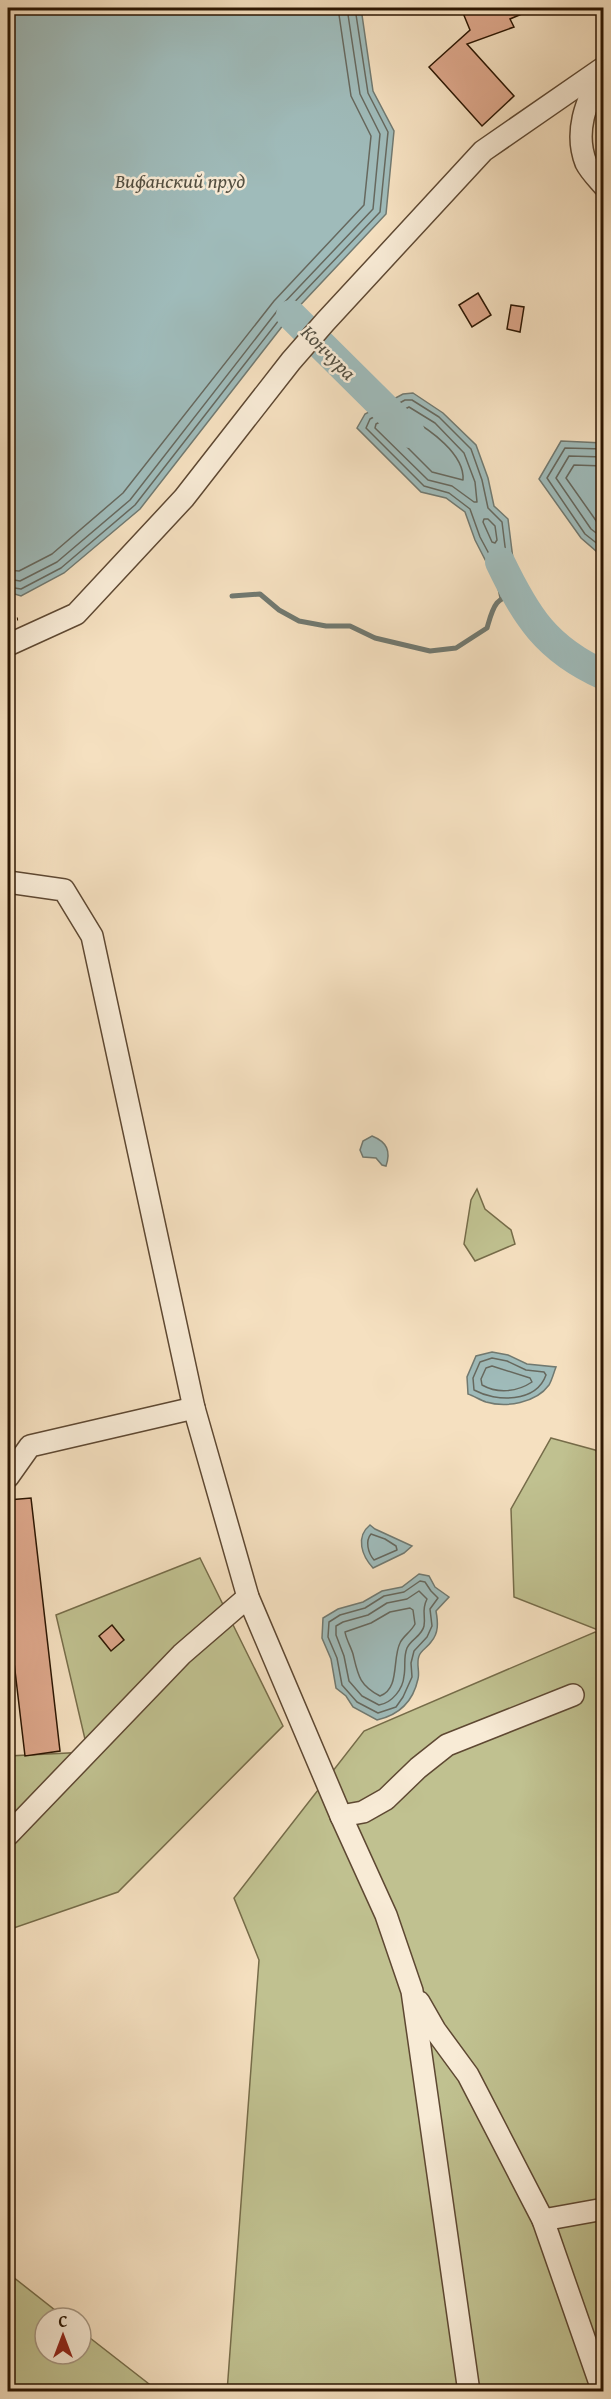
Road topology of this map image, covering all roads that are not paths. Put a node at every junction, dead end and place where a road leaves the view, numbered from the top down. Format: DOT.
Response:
graph roads {
  1 [pos="603,67"];
  2 [pos="603,186"];
  3 [pos="8,645"];
  4 [pos="8,882"];
  5 [pos="194,1408"];
  6 [pos="8,1477"];
  7 [pos="248,1597"];
  8 [pos="573,1695"];
  9 [pos="341,1816"];
  10 [pos="8,1835"];
  11 [pos="412,1991"];
  12 [pos="603,2209"];
  13 [pos="543,2220"];
  14 [pos="469,2391"];
  15 [pos="603,2391"];
  1 -- 2 [label="street"];
  1 -- 3 [label="street"];
  4 -- 5 [label="street"];
  5 -- 6 [label="street"];
  5 -- 7 [label="street"];
  7 -- 9 [label="street"];
  7 -- 10 [label="street"];
  8 -- 9 [label="street"];
  9 -- 11 [label="street"];
  11 -- 13 [label="street"];
  11 -- 14 [label="street"];
  12 -- 13 [label="street"];
  13 -- 15 [label="street"];
}
